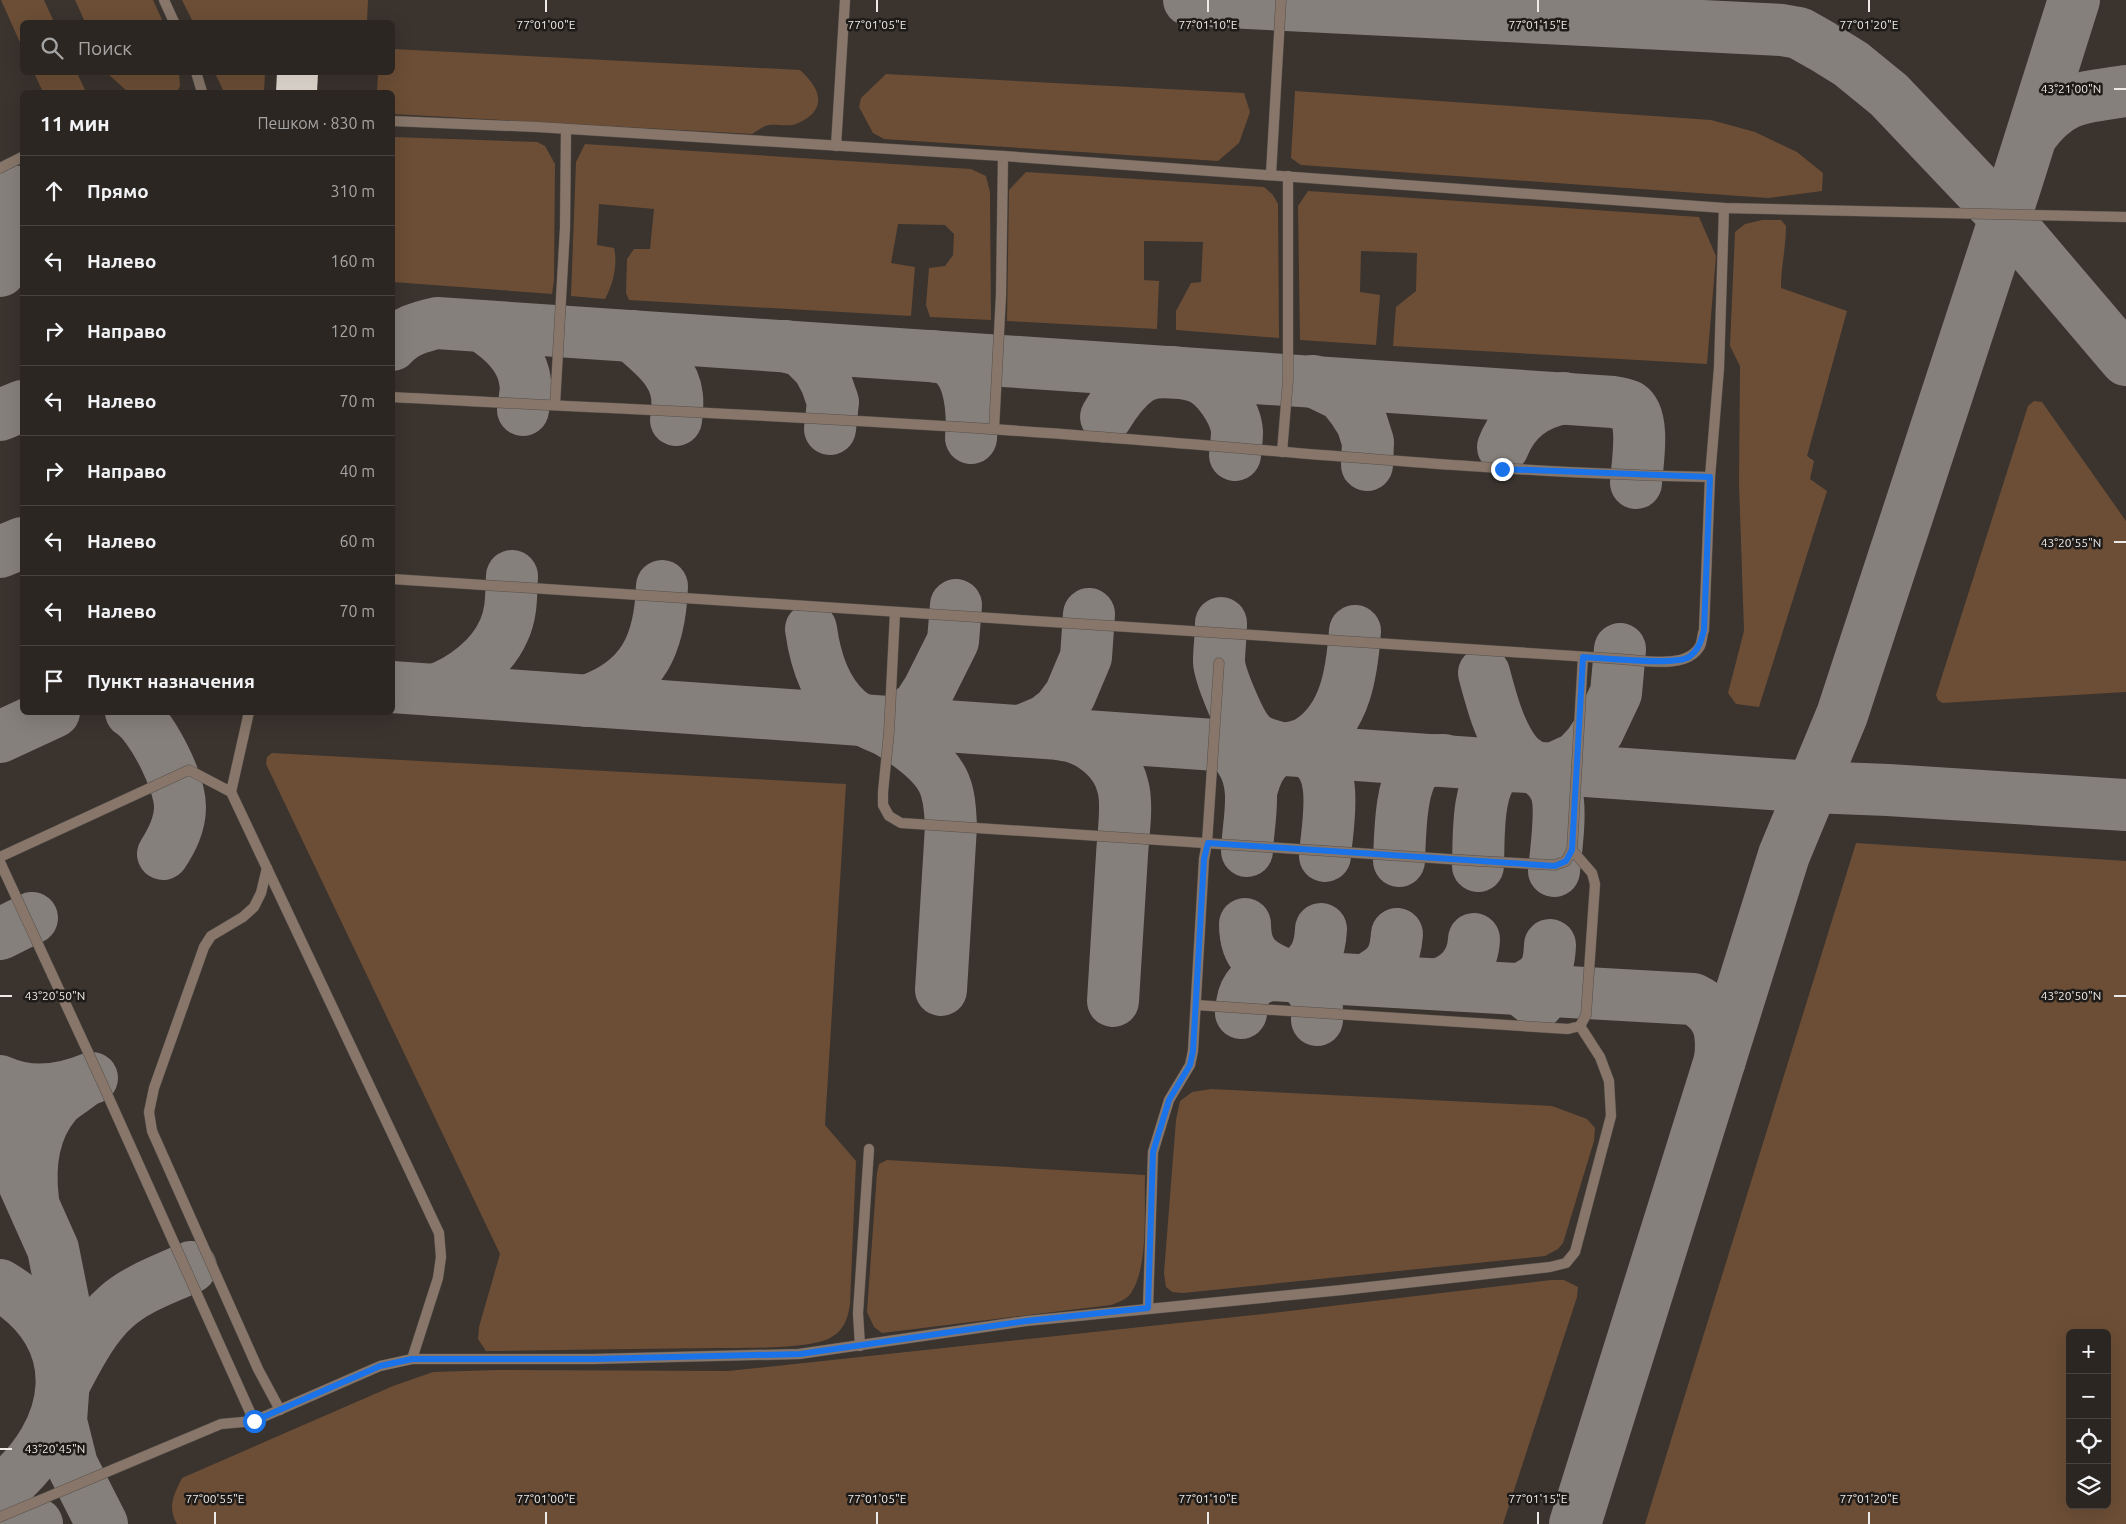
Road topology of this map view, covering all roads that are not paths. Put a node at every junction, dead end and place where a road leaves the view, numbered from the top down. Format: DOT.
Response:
graph roads {
  1 [pos="164,0"];
  2 [pos="845,0"];
  3 [pos="1281,0"];
  4 [pos="173,20"];
  5 [pos="197,75"];
  6 [pos="201,90"];
  7 [pos="395,121"];
  8 [pos="566,128"];
  9 [pos="836,146"];
  10 [pos="1003,156"];
  11 [pos="20,158"];
  12 [pos="0,168"];
  13 [pos="1271,174"];
  14 [pos="1288,176"];
  15 [pos="1724,208"];
  16 [pos="2126,217"];
  17 [pos="395,397"];
  18 [pos="555,405"];
  19 [pos="994,429"];
  20 [pos="1282,452"];
  21 [pos="1710,477"];
  22 [pos="395,579"];
  23 [pos="895,612"];
  24 [pos="1583,657"];
  25 [pos="1219,663"];
  26 [pos="248,715"];
  27 [pos="231,792"];
  28 [pos="1208,843"];
  29 [pos="1572,850"];
  30 [pos="0,858"];
  31 [pos="0,862"];
  32 [pos="267,868"];
  33 [pos="1196,1005"];
  34 [pos="1580,1026"];
  35 [pos="869,1149"];
  36 [pos="1148,1308"];
  37 [pos="860,1346"];
  38 [pos="412,1359"];
  39 [pos="280,1410"];
  40 [pos="254,1421"];
  41 [pos="0,1517"];
  1 -- 4 [label="lane"];
  2 -- 9 [label="lane"];
  3 -- 13 [label="lane"];
  5 -- 6 [label="lane"];
  7 -- 8 [label="lane"];
  8 -- 9 [label="lane"];
  8 -- 18 [label="lane"];
  9 -- 10 [label="lane"];
  10 -- 13 [label="lane"];
  10 -- 19 [label="lane"];
  11 -- 12 [label="lane"];
  13 -- 14 [label="lane"];
  14 -- 15 [label="lane"];
  14 -- 20 [label="lane"];
  15 -- 16 [label="lane"];
  15 -- 21 [label="lane"];
  17 -- 18 [label="lane"];
  18 -- 19 [label="lane"];
  19 -- 20 [label="lane"];
  20 -- 21 [label="lane"];
  21 -- 24 [label="lane"];
  22 -- 23 [label="lane"];
  23 -- 24 [label="lane"];
  23 -- 28 [label="lane"];
  24 -- 29 [label="lane"];
  25 -- 28 [label="lane"];
  26 -- 27 [label="lane"];
  27 -- 30 [label="lane"];
  27 -- 32 [label="lane"];
  28 -- 29 [label="lane"];
  28 -- 33 [label="lane"];
  29 -- 34 [label="lane"];
  31 -- 40 [label="lane"];
  32 -- 38 [label="lane"];
  32 -- 39 [label="lane"];
  33 -- 34 [label="lane"];
  33 -- 36 [label="lane"];
  34 -- 36 [label="lane"];
  35 -- 37 [label="lane"];
  36 -- 37 [label="lane"];
  37 -- 38 [label="lane"];
  38 -- 39 [label="lane"];
  39 -- 40 [label="lane"];
  40 -- 41 [label="lane"];
}
